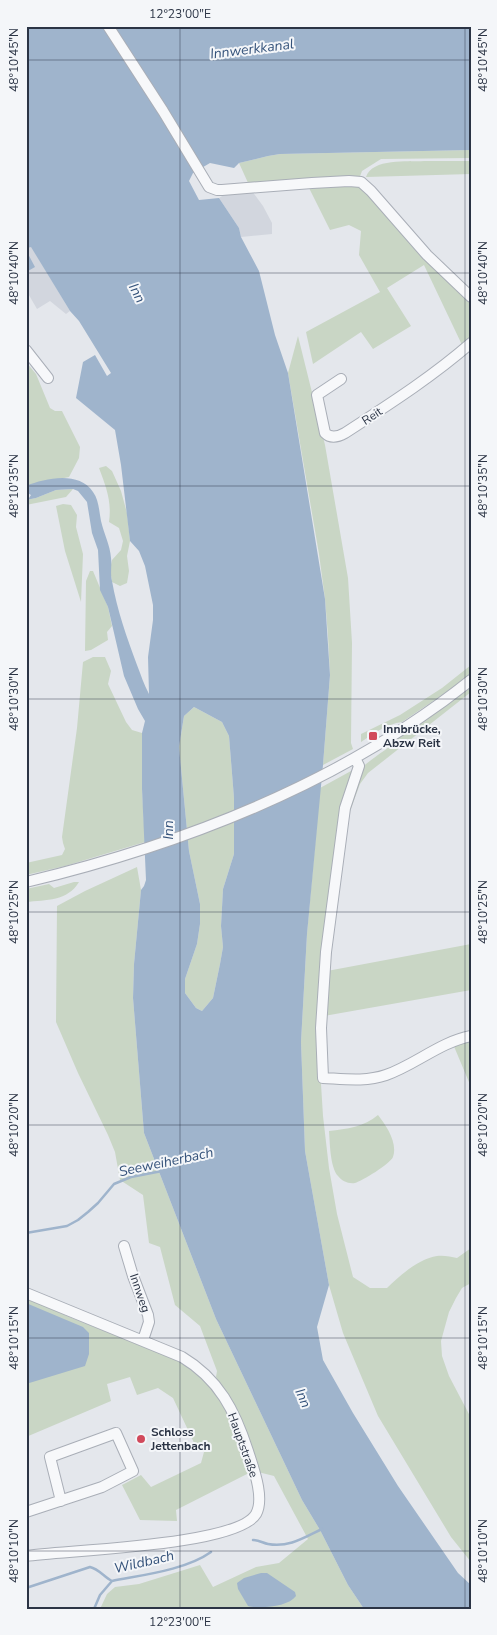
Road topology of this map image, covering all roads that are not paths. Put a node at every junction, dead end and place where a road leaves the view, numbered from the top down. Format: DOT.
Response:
graph roads {
  1 [pos="108,26"];
  2 [pos="471,297"];
  3 [pos="471,343"];
  4 [pos="26,350"];
  5 [pos="48,378"];
  6 [pos="341,379"];
  7 [pos="471,680"];
  8 [pos="355,758"];
  9 [pos="26,882"];
  10 [pos="471,1036"];
  11 [pos="124,1246"];
  12 [pos="26,1293"];
  13 [pos="143,1340"];
  14 [pos="61,1501"];
  15 [pos="26,1512"];
  16 [pos="26,1556"];
  1 -- 2 [label="street"];
  3 -- 6 [label="street, Reit"];
  4 -- 5 [label="street"];
  7 -- 8 [label="street"];
  8 -- 9 [label="street"];
  8 -- 10 [label="street"];
  11 -- 13 [label="street, Innweg"];
  12 -- 13 [label="street, Hauptstraße"];
  13 -- 16 [label="street, Hauptstraße"];
  14 -- 14 [label="street"];
  14 -- 15 [label="street"];
}
